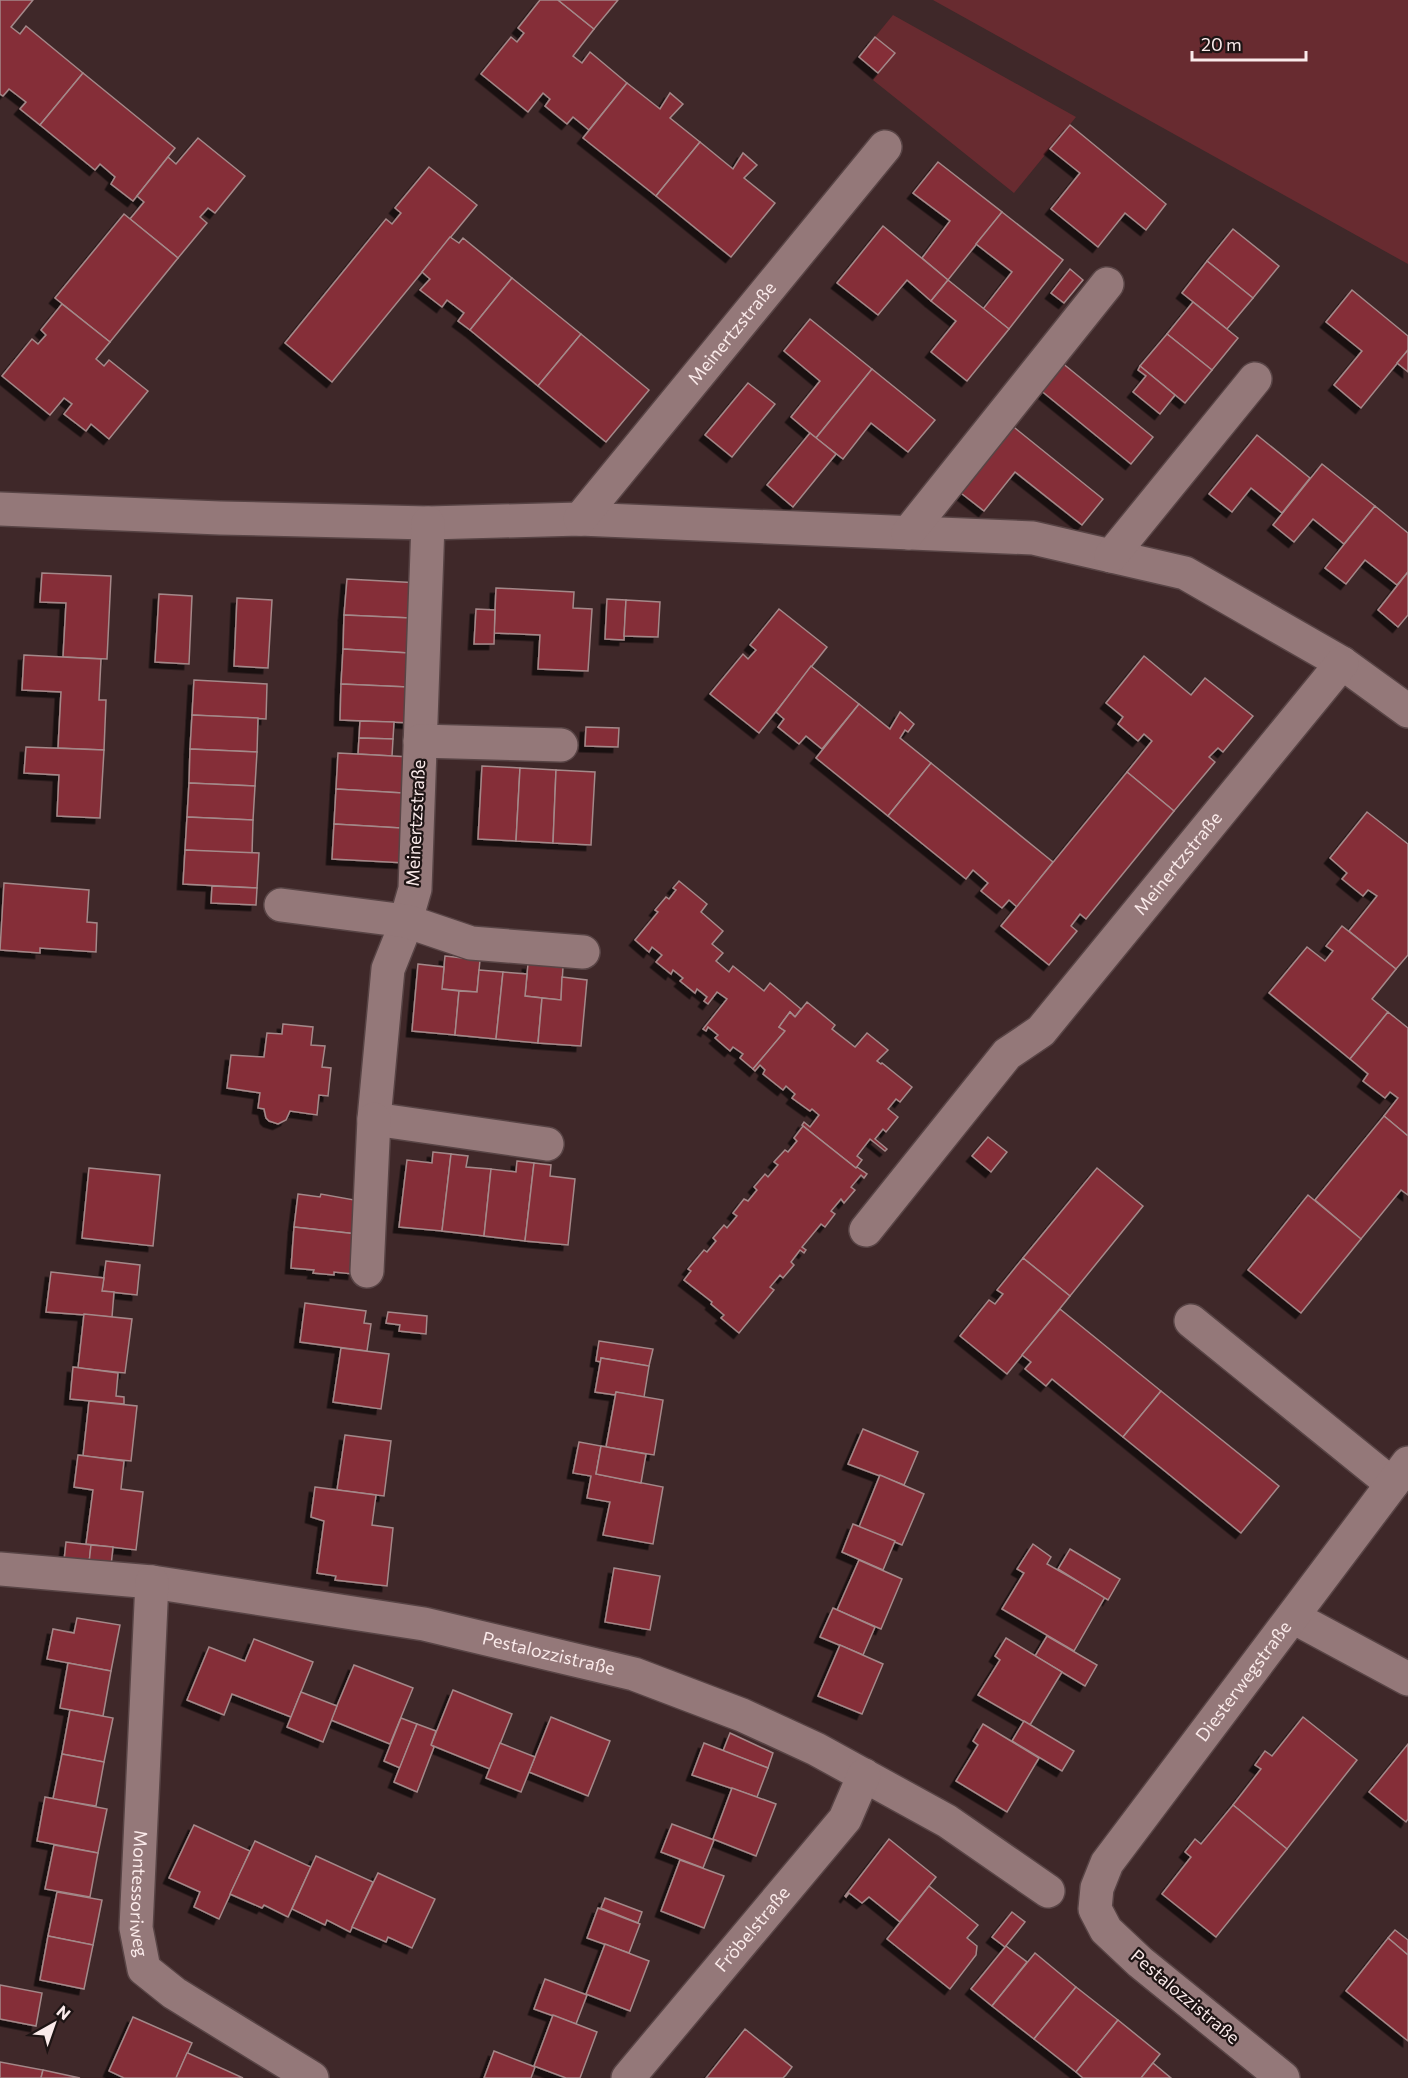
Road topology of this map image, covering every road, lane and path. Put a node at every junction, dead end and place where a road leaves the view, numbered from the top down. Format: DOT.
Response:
graph roads {
  1 [pos="885,147"];
  2 [pos="1107,284"];
  3 [pos="1255,380"];
  4 [pos="0,509"];
  5 [pos="580,519"];
  6 [pos="428,523"];
  7 [pos="908,533"];
  8 [pos="1111,556"];
  9 [pos="1342,663"];
  10 [pos="1408,711"];
  11 [pos="420,741"];
  12 [pos="561,746"];
  13 [pos="280,904"];
  14 [pos="406,921"];
  15 [pos="582,952"];
  16 [pos="374,1119"];
  17 [pos="547,1144"];
  18 [pos="866,1230"];
  19 [pos="367,1271"];
  20 [pos="1191,1321"];
  21 [pos="1400,1474"];
  22 [pos="0,1569"];
  23 [pos="152,1582"];
  24 [pos="1293,1617"];
  25 [pos="1408,1679"];
  26 [pos="864,1775"];
  27 [pos="1048,1892"];
  28 [pos="1095,1909"];
  29 [pos="312,2078"];
  30 [pos="628,2078"];
  31 [pos="1283,2078"];
  1 -- 5 [label="street, Meinertzstraße"];
  2 -- 7 [label="street"];
  3 -- 8 [label="street"];
  4 -- 6 [label="street"];
  5 -- 6 [label="street"];
  5 -- 7 [label="street"];
  6 -- 11 [label="street, Meinertzstraße"];
  7 -- 8 [label="street"];
  8 -- 9 [label="street"];
  9 -- 10 [label="street"];
  9 -- 18 [label="street, Meinertzstraße"];
  11 -- 12 [label="street"];
  11 -- 14 [label="street, Meinertzstraße"];
  13 -- 14 [label="street"];
  14 -- 15 [label="street"];
  14 -- 16 [label="street, Meinertzstraße"];
  16 -- 17 [label="street"];
  16 -- 19 [label="street, Meinertzstraße"];
  20 -- 21 [label="street"];
  21 -- 24 [label="street, Diesterwegstraße"];
  22 -- 23 [label="street, Pestalozzistraße"];
  23 -- 26 [label="street, Pestalozzistraße"];
  23 -- 29 [label="street, Montessoriweg"];
  24 -- 25 [label="street"];
  24 -- 28 [label="street, Diesterwegstraße"];
  26 -- 27 [label="street, Pestalozzistraße"];
  26 -- 30 [label="street, Fröbelstraße"];
  28 -- 31 [label="street, Pestalozzistraße"];
}
